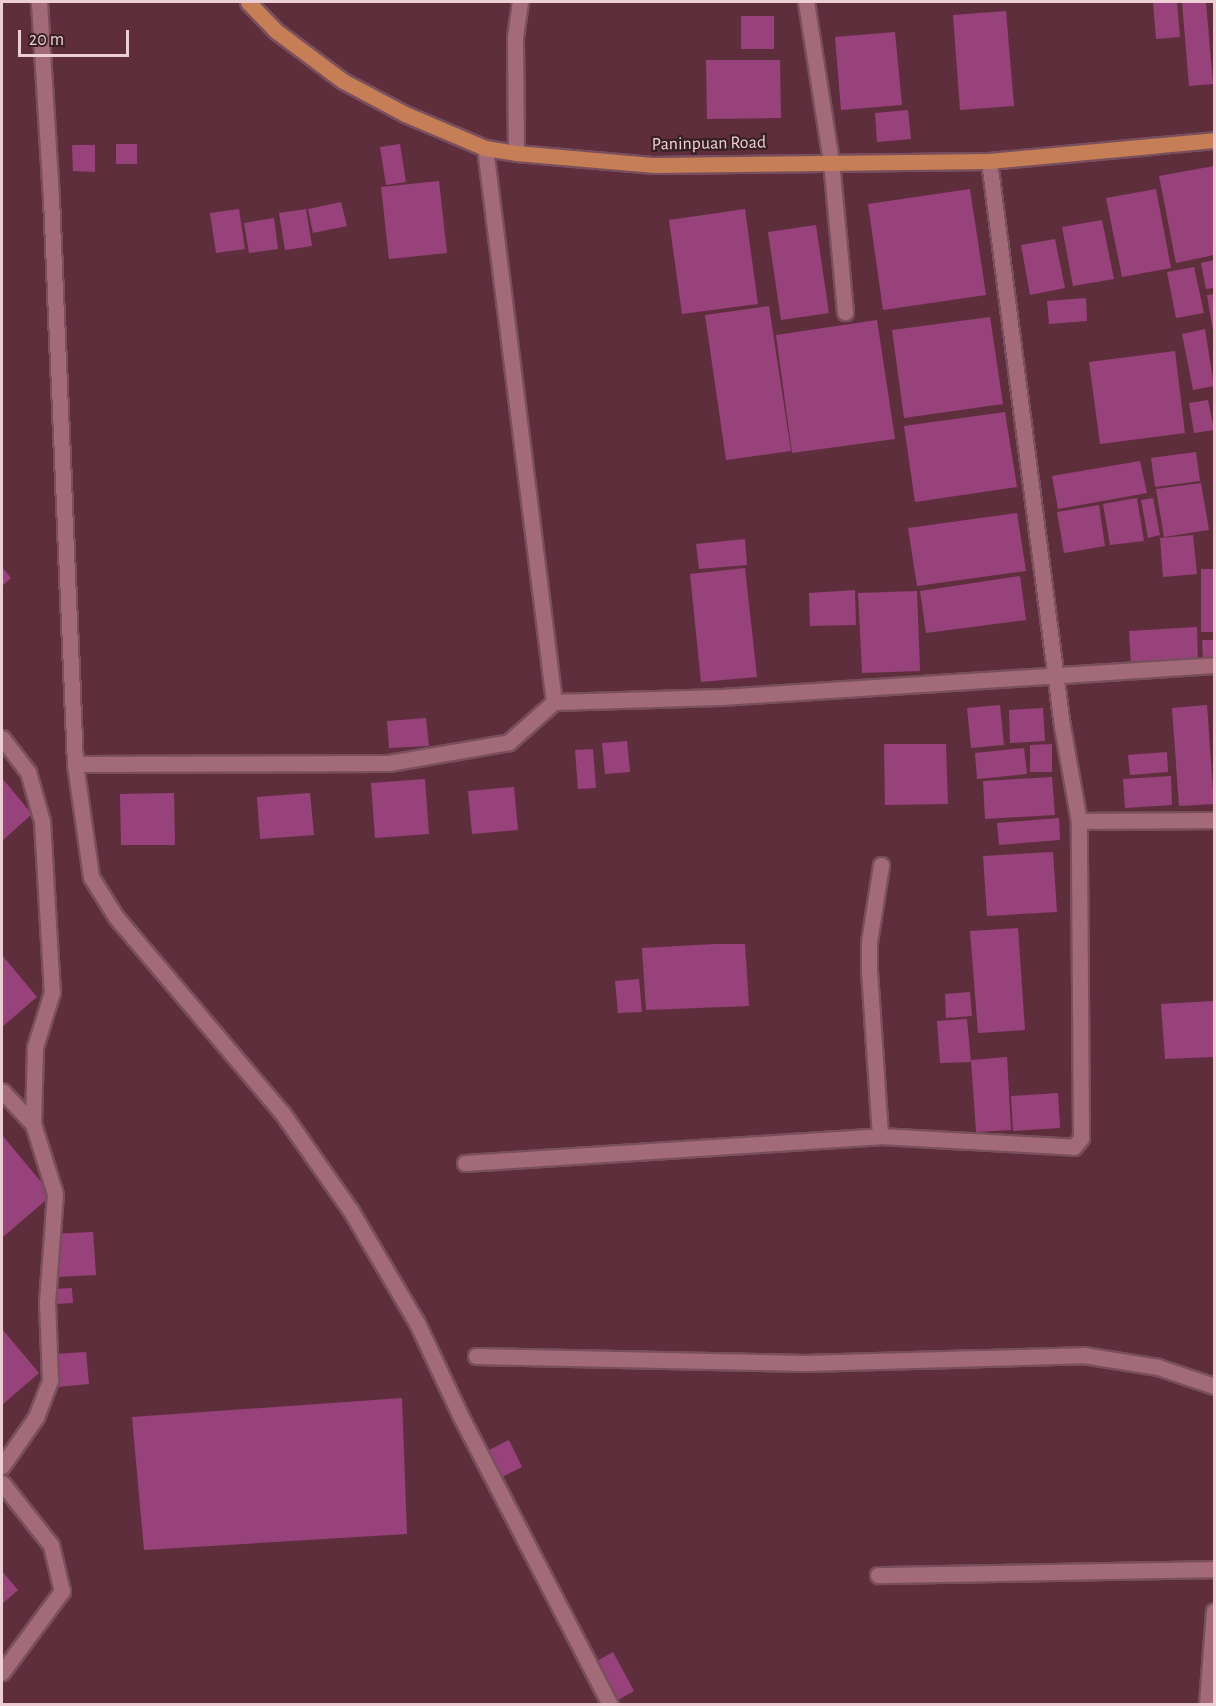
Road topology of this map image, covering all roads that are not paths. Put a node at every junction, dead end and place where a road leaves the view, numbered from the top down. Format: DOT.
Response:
graph roads {
  1 [pos="39,2"];
  2 [pos="248,2"];
  3 [pos="520,2"];
  4 [pos="806,2"];
  5 [pos="1215,140"];
  6 [pos="485,148"];
  7 [pos="516,153"];
  8 [pos="831,160"];
  9 [pos="989,161"];
  10 [pos="845,312"];
  11 [pos="1215,665"];
  12 [pos="1058,672"];
  13 [pos="554,702"];
  14 [pos="2,738"];
  15 [pos="75,764"];
  16 [pos="1215,820"];
  17 [pos="1079,821"];
  18 [pos="881,865"];
  19 [pos="2,1091"];
  20 [pos="33,1124"];
  21 [pos="880,1136"];
  22 [pos="465,1163"];
  23 [pos="476,1356"];
  24 [pos="1215,1386"];
  25 [pos="2,1466"];
  26 [pos="2,1483"];
  27 [pos="1215,1569"];
  28 [pos="878,1575"];
  29 [pos="1215,1611"];
  30 [pos="2,1672"];
  31 [pos="1212,1674"];
  32 [pos="609,1704"];
  33 [pos="1206,1704"];
  1 -- 15 [label="street"];
  2 -- 6 [label="main road, Paninpuan Road"];
  3 -- 7 [label="street"];
  4 -- 8 [label="street"];
  5 -- 9 [label="main road, Paninpuan Road"];
  6 -- 7 [label="main road, Paninpuan Road"];
  6 -- 13 [label="street"];
  7 -- 8 [label="main road, Paninpuan Road"];
  8 -- 9 [label="main road, Paninpuan Road"];
  8 -- 10 [label="street"];
  9 -- 12 [label="street"];
  11 -- 12 [label="street"];
  12 -- 13 [label="street"];
  12 -- 17 [label="street"];
  13 -- 15 [label="street"];
  14 -- 20 [label="street"];
  15 -- 32 [label="street"];
  16 -- 17 [label="street"];
  17 -- 21 [label="street"];
  18 -- 21 [label="street"];
  19 -- 20 [label="street"];
  20 -- 25 [label="street"];
  21 -- 22 [label="street"];
  23 -- 24 [label="street"];
  26 -- 30 [label="street"];
  27 -- 28 [label="street"];
  29 -- 31 [label="street"];
  31 -- 33 [label="street"];
}
